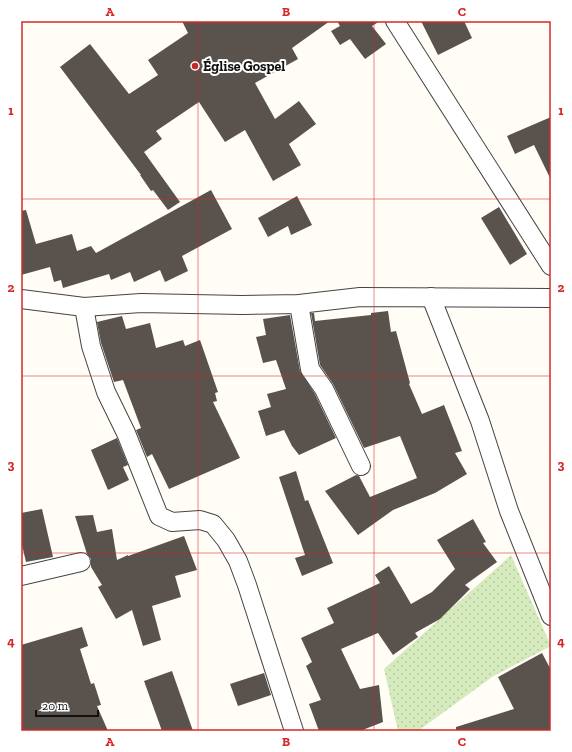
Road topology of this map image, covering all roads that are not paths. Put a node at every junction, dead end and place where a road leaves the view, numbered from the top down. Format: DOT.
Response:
graph roads {
  1 [pos="395,21"];
  2 [pos="551,266"];
  3 [pos="431,297"];
  4 [pos="551,298"];
  5 [pos="21,299"];
  6 [pos="299,304"];
  7 [pos="84,307"];
  8 [pos="361,466"];
  9 [pos="81,562"];
  10 [pos="21,576"];
  11 [pos="551,616"];
  12 [pos="294,731"];
  1 -- 2 [label="street"];
  3 -- 4 [label="street"];
  3 -- 6 [label="street"];
  3 -- 11 [label="street"];
  5 -- 7 [label="street"];
  6 -- 7 [label="street"];
  6 -- 8 [label="street"];
  7 -- 12 [label="street"];
  9 -- 10 [label="street"];
}
